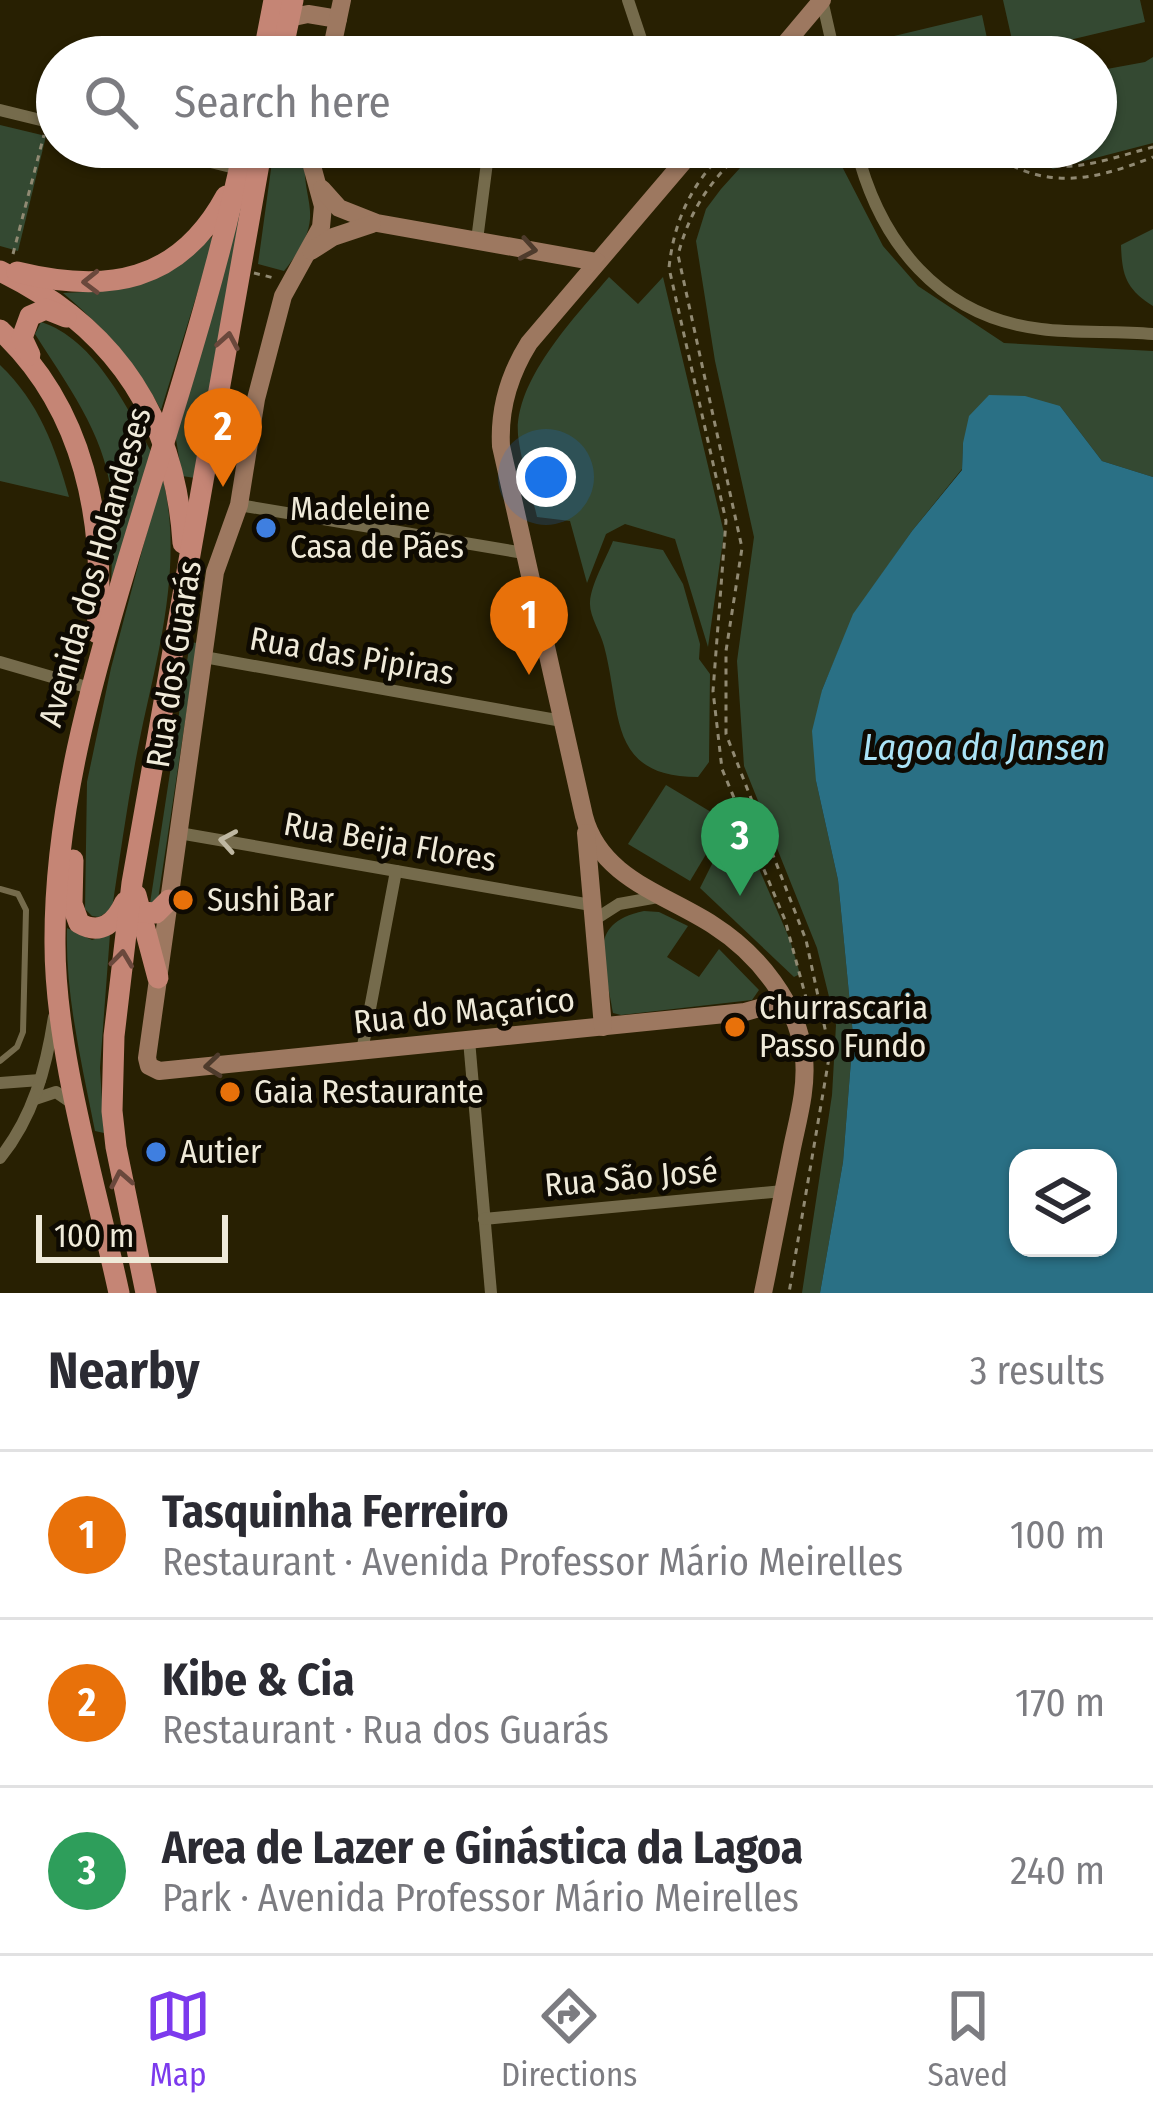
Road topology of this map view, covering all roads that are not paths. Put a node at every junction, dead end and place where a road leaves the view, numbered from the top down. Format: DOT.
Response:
graph roads {
  1 [pos="274,0"];
  2 [pos="628,0"];
  3 [pos="822,0"];
  4 [pos="339,5"];
  5 [pos="291,9"];
  6 [pos="266,36"];
  7 [pos="334,36"];
  8 [pos="640,36"];
  9 [pos="791,36"];
  10 [pos="830,36"];
  11 [pos="0,110"];
  12 [pos="36,119"];
  13 [pos="237,168"];
  14 [pos="240,168"];
  15 [pos="258,168"];
  16 [pos="313,168"];
  17 [pos="486,168"];
  18 [pos="674,168"];
  19 [pos="861,168"];
  20 [pos="318,184"];
  21 [pos="377,224"];
  22 [pos="477,240"];
  23 [pos="307,255"];
  24 [pos="597,262"];
  25 [pos="4,264"];
  26 [pos="0,331"];
  27 [pos="92,332"];
  28 [pos="1153,334"];
  29 [pos="73,435"];
  30 [pos="238,506"];
  31 [pos="524,553"];
  32 [pos="184,580"];
  33 [pos="204,657"];
  34 [pos="0,662"];
  35 [pos="90,688"];
  36 [pos="562,721"];
  37 [pos="72,781"];
  38 [pos="584,816"];
  39 [pos="179,833"];
  40 [pos="396,871"];
  41 [pos="132,883"];
  42 [pos="0,889"];
  43 [pos="662,896"];
  44 [pos="169,900"];
  45 [pos="141,912"];
  46 [pos="592,913"];
  47 [pos="158,978"];
  48 [pos="58,992"];
  49 [pos="784,1001"];
  50 [pos="603,1027"];
  51 [pos="469,1040"];
  52 [pos="362,1051"];
  53 [pos="0,1061"];
  54 [pos="149,1066"];
  55 [pos="40,1080"];
  56 [pos="0,1083"];
  57 [pos="34,1100"];
  58 [pos="80,1115"];
  59 [pos="0,1159"];
  60 [pos="784,1191"];
  61 [pos="484,1219"];
  62 [pos="119,1293"];
  63 [pos="146,1293"];
  64 [pos="491,1293"];
  65 [pos="763,1293"];
  1 -- 6 [label="main road"];
  2 -- 8 [label="street"];
  3 -- 9 [label="street"];
  3 -- 10 [label="street"];
  4 -- 5 [label="street"];
  4 -- 7 [label="street"];
  11 -- 12 [label="street"];
  13 -- 25 [label="main road, one-way"];
  14 -- 35 [label="main road, Avenida dos Holandeses"];
  32 -- 15 [label="main road, one-way"];
  16 -- 20 [label="street"];
  17 -- 22 [label="street"];
  18 -- 24 [label="street"];
  19 -- 28 [label="street"];
  20 -- 21 [label="street"];
  20 -- 23 [label="street, Rua dos Guarás"];
  21 -- 22 [label="street"];
  21 -- 23 [label="street"];
  22 -- 24 [label="street, one-way"];
  23 -- 30 [label="street, Rua dos Guarás"];
  24 -- 31 [label="street"];
  25 -- 27 [label="main road"];
  26 -- 29 [label="main road"];
  27 -- 29 [label="main road"];
  27 -- 32 [label="main road"];
  29 -- 35 [label="main road"];
  30 -- 31 [label="street"];
  30 -- 33 [label="street, Rua dos Guarás"];
  31 -- 36 [label="street"];
  32 -- 41 [label="main road"];
  33 -- 36 [label="street, Rua das Pipiras"];
  33 -- 39 [label="street, Rua dos Guarás"];
  34 -- 35 [label="street"];
  35 -- 37 [label="main road, Avenida dos Holandeses"];
  36 -- 38 [label="street"];
  37 -- 41 [label="main road"];
  37 -- 48 [label="main road, Avenida dos Holandeses"];
  38 -- 43 [label="street"];
  38 -- 46 [label="street"];
  40 -- 39 [label="street, Rua Beija Flores, one-way"];
  39 -- 44 [label="street, Rua dos Guarás"];
  40 -- 46 [label="street, Rua Beija Flores"];
  40 -- 52 [label="street"];
  41 -- 45 [label="main road"];
  63 -- 41 [label="main road, one-way"];
  42 -- 53 [label="lane"];
  43 -- 46 [label="street"];
  43 -- 49 [label="street"];
  44 -- 45 [label="main road"];
  44 -- 47 [label="street, Rua dos Guarás"];
  45 -- 47 [label="main road"];
  46 -- 50 [label="street"];
  47 -- 54 [label="street, Rua dos Guarás"];
  48 -- 55 [label="street"];
  48 -- 58 [label="main road, Avenida dos Holandeses"];
  49 -- 50 [label="street, Rua do Maçarico"];
  49 -- 60 [label="street"];
  50 -- 51 [label="street, Rua do Maçarico"];
  51 -- 52 [label="street, Rua do Maçarico"];
  51 -- 61 [label="street"];
  52 -- 54 [label="street, Rua do Maçarico, one-way"];
  55 -- 56 [label="street"];
  55 -- 57 [label="street"];
  57 -- 58 [label="street"];
  57 -- 59 [label="street"];
  58 -- 62 [label="main road, Avenida dos Holandeses"];
  60 -- 61 [label="street, Rua São José"];
  60 -- 65 [label="street"];
  61 -- 64 [label="street"];
}
